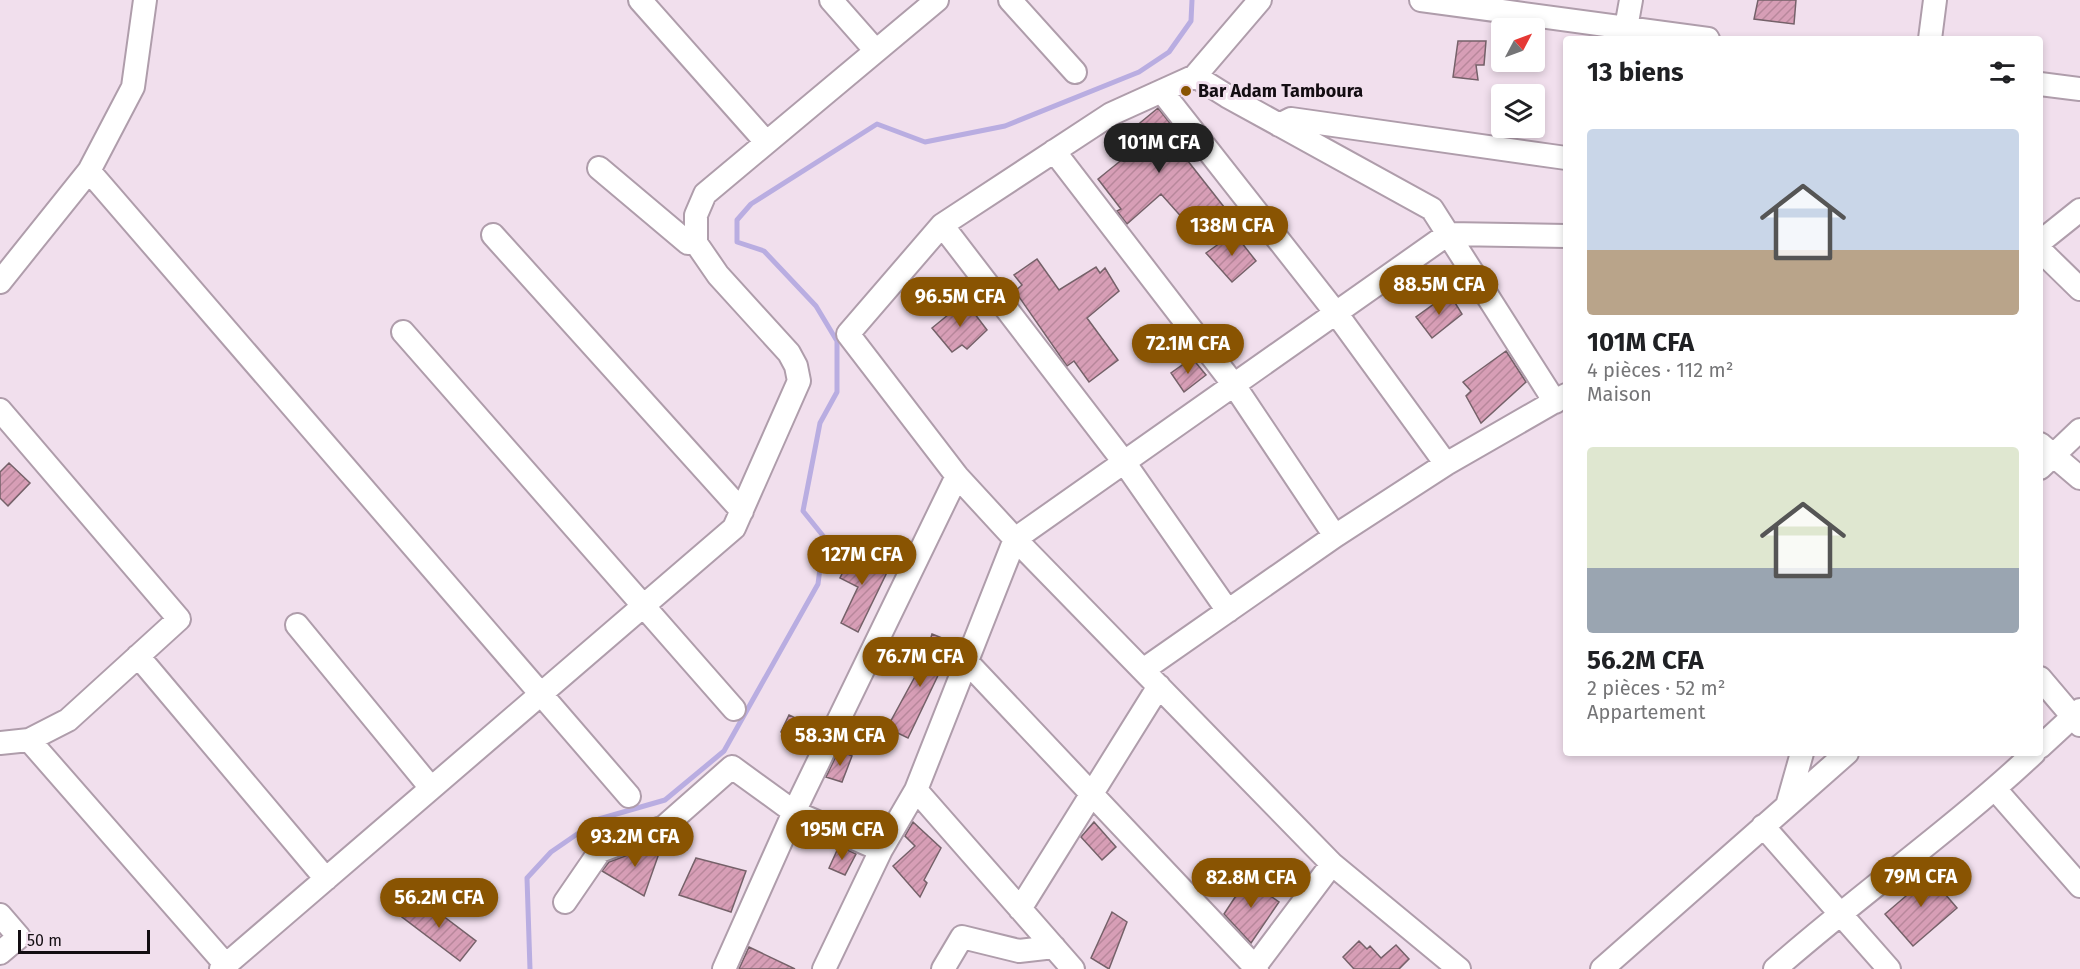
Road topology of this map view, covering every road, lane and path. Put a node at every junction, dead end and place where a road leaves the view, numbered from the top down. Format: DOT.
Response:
graph roads {
  1 [pos="145,0"];
  2 [pos="640,0"];
  3 [pos="831,0"];
  4 [pos="937,0"];
  5 [pos="1010,0"];
  6 [pos="1260,0"];
  7 [pos="1421,0"];
  8 [pos="1631,0"];
  9 [pos="1935,0"];
  10 [pos="1625,33"];
  11 [pos="1666,36"];
  12 [pos="1930,36"];
  13 [pos="876,51"];
  14 [pos="1075,72"];
  15 [pos="1195,76"];
  16 [pos="2043,84"];
  17 [pos="2080,89"];
  18 [pos="1163,93"];
  19 [pos="1279,125"];
  20 [pos="766,142"];
  21 [pos="1054,151"];
  22 [pos="1563,158"];
  23 [pos="599,168"];
  24 [pos="89,171"];
  25 [pos="2080,210"];
  26 [pos="942,225"];
  27 [pos="2046,232"];
  28 [pos="1448,234"];
  29 [pos="493,235"];
  30 [pos="1563,236"];
  31 [pos="696,243"];
  32 [pos="2043,253"];
  33 [pos="0,282"];
  34 [pos="2080,289"];
  35 [pos="1336,313"];
  36 [pos="403,332"];
  37 [pos="1234,385"];
  38 [pos="1560,399"];
  39 [pos="0,410"];
  40 [pos="2080,430"];
  41 [pos="2044,455"];
  42 [pos="1124,462"];
  43 [pos="1446,464"];
  44 [pos="957,476"];
  45 [pos="2080,477"];
  46 [pos="742,511"];
  47 [pos="1335,536"];
  48 [pos="1015,539"];
  49 [pos="644,606"];
  50 [pos="1228,611"];
  51 [pos="297,625"];
  52 [pos="138,656"];
  53 [pos="967,662"];
  54 [pos="1143,670"];
  55 [pos="2043,681"];
  56 [pos="1159,686"];
  57 [pos="540,695"];
  58 [pos="734,709"];
  59 [pos="2078,717"];
  60 [pos="29,740"];
  61 [pos="0,743"];
  62 [pos="2043,745"];
  63 [pos="1801,756"];
  64 [pos="1844,756"];
  65 [pos="2031,756"];
  66 [pos="431,789"];
  67 [pos="1995,789"];
  68 [pos="916,790"];
  69 [pos="1092,794"];
  70 [pos="628,796"];
  71 [pos="1787,806"];
  72 [pos="794,812"];
  73 [pos="1763,826"];
  74 [pos="881,850"];
  75 [pos="1332,864"];
  76 [pos="326,879"];
  77 [pos="2080,886"];
  78 [pos="565,902"];
  79 [pos="1020,909"];
  80 [pos="1839,912"];
  81 [pos="0,915"];
  82 [pos="1054,947"];
  83 [pos="0,953"];
  84 [pos="224,967"];
  85 [pos="1254,968"];
  86 [pos="724,969"];
  87 [pos="824,969"];
  88 [pos="943,969"];
  89 [pos="1073,969"];
  90 [pos="1459,969"];
  91 [pos="1602,969"];
  92 [pos="1775,969"];
  93 [pos="1890,969"];
  1 -- 24 [label="street"];
  2 -- 20 [label="street"];
  3 -- 13 [label="street"];
  4 -- 13 [label="street"];
  5 -- 14 [label="street"];
  6 -- 15 [label="street"];
  7 -- 10 [label="street"];
  8 -- 10 [label="street"];
  9 -- 12 [label="street"];
  10 -- 11 [label="street"];
  13 -- 20 [label="street"];
  15 -- 18 [label="street"];
  15 -- 19 [label="street"];
  16 -- 17 [label="street"];
  18 -- 21 [label="street"];
  18 -- 35 [label="street"];
  19 -- 22 [label="street"];
  19 -- 28 [label="street"];
  20 -- 31 [label="street"];
  21 -- 26 [label="street"];
  21 -- 37 [label="street"];
  23 -- 31 [label="street"];
  24 -- 33 [label="street"];
  24 -- 57 [label="street"];
  25 -- 27 [label="street"];
  26 -- 42 [label="street"];
  26 -- 44 [label="street"];
  28 -- 30 [label="street"];
  28 -- 35 [label="street"];
  28 -- 38 [label="street"];
  29 -- 46 [label="street"];
  31 -- 46 [label="street"];
  32 -- 34 [label="street"];
  35 -- 37 [label="street"];
  35 -- 43 [label="street"];
  36 -- 49 [label="street"];
  37 -- 42 [label="street"];
  37 -- 47 [label="street"];
  38 -- 43 [label="street"];
  39 -- 52 [label="street"];
  40 -- 41 [label="street"];
  41 -- 45 [label="street"];
  42 -- 48 [label="street"];
  42 -- 50 [label="street"];
  43 -- 47 [label="street"];
  44 -- 48 [label="street"];
  44 -- 72 [label="street"];
  46 -- 49 [label="street"];
  47 -- 50 [label="street"];
  48 -- 53 [label="street"];
  48 -- 54 [label="street"];
  49 -- 57 [label="street"];
  49 -- 58 [label="street"];
  50 -- 54 [label="street"];
  51 -- 66 [label="street"];
  52 -- 60 [label="street"];
  52 -- 76 [label="street"];
  53 -- 68 [label="street"];
  53 -- 69 [label="street"];
  54 -- 56 [label="street"];
  55 -- 59 [label="street"];
  56 -- 69 [label="street"];
  56 -- 75 [label="street"];
  57 -- 66 [label="street"];
  57 -- 70 [label="street"];
  59 -- 62 [label="street"];
  60 -- 61 [label="street"];
  60 -- 84 [label="street"];
  63 -- 71 [label="street"];
  64 -- 71 [label="street"];
  65 -- 67 [label="street"];
  66 -- 76 [label="street"];
  67 -- 77 [label="street"];
  67 -- 80 [label="street"];
  68 -- 74 [label="street"];
  68 -- 79 [label="street"];
  69 -- 79 [label="street"];
  69 -- 85 [label="street"];
  71 -- 73 [label="street"];
  72 -- 74 [label="street"];
  72 -- 78 [label="street"];
  72 -- 86 [label="street"];
  73 -- 80 [label="street"];
  73 -- 91 [label="street"];
  74 -- 87 [label="street"];
  75 -- 85 [label="street"];
  75 -- 90 [label="street"];
  76 -- 84 [label="street"];
  79 -- 82 [label="street"];
  80 -- 92 [label="street"];
  80 -- 93 [label="street"];
  81 -- 83 [label="street"];
  82 -- 88 [label="street"];
  82 -- 89 [label="street"];
}
